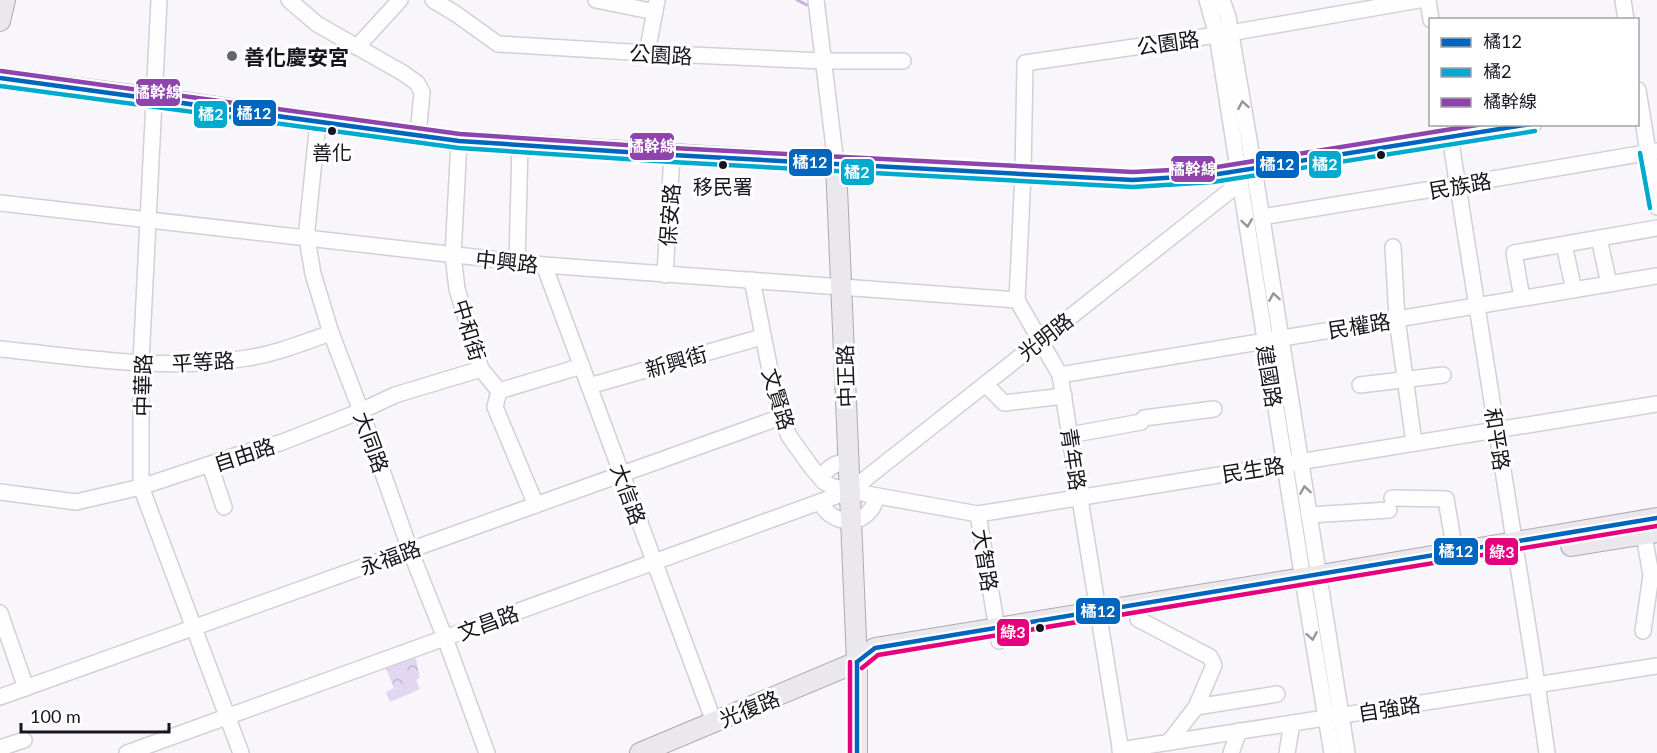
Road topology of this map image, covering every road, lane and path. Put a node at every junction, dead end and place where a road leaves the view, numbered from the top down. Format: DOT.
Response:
graph roads {
  1 [pos="5,0"];
  2 [pos="159,0"];
  3 [pos="289,0"];
  4 [pos="400,0"];
  5 [pos="433,0"];
  6 [pos="596,0"];
  7 [pos="1208,0"];
  8 [pos="1222,0"];
  9 [pos="1419,0"];
  10 [pos="1428,0"];
  11 [pos="1623,0"];
  12 [pos="816,4"];
  13 [pos="656,6"];
  14 [pos="1431,18"];
  15 [pos="1626,18"];
  16 [pos="0,21"];
  17 [pos="1224,34"];
  18 [pos="357,46"];
  19 [pos="647,53"];
  20 [pos="903,60"];
  21 [pos="823,61"];
  22 [pos="0,78"];
  23 [pos="154,98"];
  24 [pos="1657,105"];
  25 [pos="1639,108"];
  26 [pos="318,122"];
  27 [pos="1510,126"];
  28 [pos="1449,131"];
  29 [pos="418,136"];
  30 [pos="459,141"];
  31 [pos="520,145"];
  32 [pos="1652,152"];
  33 [pos="672,155"];
  34 [pos="836,164"];
  35 [pos="1023,174"];
  36 [pos="1245,174"];
  37 [pos="1457,185"];
  38 [pos="0,203"];
  39 [pos="1657,207"];
  40 [pos="1262,217"];
  41 [pos="148,220"];
  42 [pos="1657,228"];
  43 [pos="307,238"];
  44 [pos="1599,238"];
  45 [pos="1564,244"];
  46 [pos="1394,247"];
  47 [pos="453,255"];
  48 [pos="517,262"];
  49 [pos="544,266"];
  50 [pos="665,275"];
  51 [pos="1657,276"];
  52 [pos="752,280"];
  53 [pos="1609,284"];
  54 [pos="841,286"];
  55 [pos="1574,290"];
  56 [pos="1522,298"];
  57 [pos="1017,300"];
  58 [pos="1476,306"];
  59 [pos="1397,319"];
  60 [pos="331,333"];
  61 [pos="762,337"];
  62 [pos="1281,338"];
  63 [pos="1040,340"];
  64 [pos="1265,341"];
  65 [pos="0,349"];
  66 [pos="141,362"];
  67 [pos="582,366"];
  68 [pos="481,369"];
  69 [pos="1060,375"];
  70 [pos="1443,375"];
  71 [pos="1405,380"];
  72 [pos="985,384"];
  73 [pos="1360,385"];
  74 [pos="589,386"];
  75 [pos="499,391"];
  76 [pos="1064,396"];
  77 [pos="1657,404"];
  78 [pos="1214,409"];
  79 [pos="361,411"];
  80 [pos="781,417"];
  81 [pos="1496,430"];
  82 [pos="1070,435"];
  83 [pos="1414,443"];
  84 [pos="1300,461"];
  85 [pos="848,462"];
  86 [pos="1284,464"];
  87 [pos="210,465"];
  88 [pos="622,474"];
  89 [pos="821,478"];
  90 [pos="141,487"];
  91 [pos="850,491"];
  92 [pos="0,492"];
  93 [pos="877,496"];
  94 [pos="1080,497"];
  95 [pos="819,502"];
  96 [pos="536,505"];
  97 [pos="224,507"];
  98 [pos="978,514"];
  99 [pos="1309,515"];
  100 [pos="1657,518"];
  101 [pos="851,521"];
  102 [pos="1650,533"];
  103 [pos="1516,549"];
  104 [pos="410,550"];
  105 [pos="1455,552"];
  106 [pos="654,562"];
  107 [pos="1311,584"];
  108 [pos="0,613"];
  109 [pos="1099,618"];
  110 [pos="1138,619"];
  111 [pos="194,628"];
  112 [pos="1642,631"];
  113 [pos="998,635"];
  114 [pos="444,638"];
  115 [pos="857,662"];
  116 [pos="1657,666"];
  117 [pos="1537,684"];
  118 [pos="26,688"];
  119 [pos="1276,694"];
  120 [pos="0,697"];
  121 [pos="1196,708"];
  122 [pos="227,717"];
  123 [pos="1333,717"];
  124 [pos="714,722"];
  125 [pos="1292,723"];
  126 [pos="1239,731"];
  127 [pos="24,740"];
  128 [pos="1169,742"];
  129 [pos="0,748"];
  130 [pos="666,749"];
  131 [pos="1120,752"];
  132 [pos="127,753"];
  133 [pos="241,753"];
  134 [pos="487,753"];
  135 [pos="640,753"];
  136 [pos="857,753"];
  137 [pos="1231,753"];
  138 [pos="1287,753"];
  139 [pos="1332,753"];
  140 [pos="1347,753"];
  141 [pos="1547,753"];
  1 -- 16 [label="main road"];
  2 -- 23 [label="street, 中華路"];
  3 -- 18 [label="street"];
  4 -- 18 [label="street"];
  5 -- 19 [label="street, 公園路"];
  6 -- 13 [label="street"];
  7 -- 17 [label="street, 建國路"];
  8 -- 17 [label="street, 建國路"];
  9 -- 17 [label="street, 公園路"];
  10 -- 14 [label="street"];
  11 -- 15 [label="street"];
  12 -- 21 [label="street, 中正路"];
  13 -- 19 [label="street"];
  17 -- 35 [label="street, 公園路"];
  17 -- 36 [label="street, 建國路"];
  18 -- 29 [label="street"];
  19 -- 21 [label="street, 公園路"];
  20 -- 21 [label="street, 公園路"];
  21 -- 34 [label="street, 中正路"];
  22 -- 23 [label="main road"];
  23 -- 26 [label="main road"];
  23 -- 41 [label="street, 中華路"];
  24 -- 25 [label="street"];
  25 -- 32 [label="street"];
  26 -- 29 [label="main road"];
  26 -- 43 [label="street, 大同路"];
  27 -- 28 [label="street"];
  28 -- 36 [label="street"];
  28 -- 37 [label="street, 和平路"];
  29 -- 30 [label="main road"];
  30 -- 31 [label="main road"];
  30 -- 47 [label="street, 中和街"];
  31 -- 33 [label="main road"];
  31 -- 48 [label="street"];
  32 -- 37 [label="street, 民族路"];
  32 -- 39 [label="street"];
  33 -- 34 [label="main road"];
  33 -- 50 [label="street, 保安路"];
  34 -- 35 [label="street"];
  34 -- 54 [label="main road, 中正路"];
  35 -- 36 [label="street"];
  35 -- 57 [label="street"];
  36 -- 40 [label="street, 建國路"];
  36 -- 63 [label="street, 光明路"];
  36 -- 64 [label="street, 建國路, one-way"];
  37 -- 40 [label="street, 民族路"];
  37 -- 58 [label="street, 和平路"];
  38 -- 41 [label="street, 中興路"];
  62 -- 40 [label="street, 建國路, one-way"];
  41 -- 43 [label="street, 中興路"];
  41 -- 66 [label="street, 中華路"];
  42 -- 44 [label="street"];
  43 -- 47 [label="street, 中興路"];
  43 -- 60 [label="street, 大同路"];
  44 -- 45 [label="street"];
  44 -- 53 [label="street"];
  45 -- 55 [label="street"];
  45 -- 56 [label="street"];
  46 -- 59 [label="street"];
  47 -- 48 [label="street, 中興路"];
  47 -- 68 [label="street, 中和街"];
  48 -- 49 [label="street, 中興路"];
  49 -- 50 [label="street, 中興路"];
  49 -- 67 [label="street, 大信路"];
  50 -- 52 [label="street, 中興路"];
  51 -- 53 [label="street, 民權路"];
  52 -- 54 [label="street, 中興路"];
  52 -- 61 [label="street, 文賢路"];
  53 -- 55 [label="street, 民權路"];
  54 -- 57 [label="street, 中興路"];
  54 -- 85 [label="main road, 中正路"];
  55 -- 56 [label="street, 民權路"];
  56 -- 58 [label="street, 民權路"];
  57 -- 63 [label="street, 青年路"];
  58 -- 59 [label="street, 民權路"];
  58 -- 81 [label="street, 和平路"];
  59 -- 62 [label="street, 民權路"];
  59 -- 71 [label="street"];
  60 -- 66 [label="street, 平等路"];
  60 -- 79 [label="street, 大同路"];
  61 -- 74 [label="street, 新興街"];
  61 -- 80 [label="street, 文賢路"];
  62 -- 64 [label="street, 民權路"];
  62 -- 84 [label="street, 建國路"];
  63 -- 69 [label="street, 青年路"];
  63 -- 72 [label="street, 光明路"];
  64 -- 69 [label="street, 民權路"];
  64 -- 86 [label="street, 建國路"];
  65 -- 66 [label="street, 平等路"];
  66 -- 90 [label="street, 中華路"];
  67 -- 74 [label="street, 大信路"];
  67 -- 75 [label="street"];
  68 -- 75 [label="street, 中和街"];
  68 -- 79 [label="street, 自由路"];
  69 -- 76 [label="street, 青年路"];
  70 -- 71 [label="street"];
  71 -- 73 [label="street"];
  71 -- 83 [label="street"];
  72 -- 76 [label="street"];
  72 -- 91 [label="street, 光明路"];
  74 -- 88 [label="street, 大信路"];
  75 -- 96 [label="street"];
  76 -- 82 [label="street, 青年路"];
  77 -- 81 [label="street, 民生路"];
  78 -- 82 [label="street"];
  79 -- 87 [label="street, 自由路"];
  79 -- 104 [label="street, 大同路"];
  80 -- 88 [label="street, 永福路"];
  80 -- 89 [label="street, 文賢路"];
  81 -- 83 [label="street, 民生路"];
  81 -- 103 [label="street, 和平路"];
  82 -- 94 [label="street, 青年路"];
  83 -- 84 [label="street, 民生路"];
  84 -- 86 [label="street, 民生路"];
  99 -- 84 [label="street, 建國路, one-way"];
  85 -- 89 [label="street"];
  85 -- 91 [label="main road, 中正路"];
  86 -- 94 [label="street, 民生路"];
  86 -- 107 [label="street, 建國路"];
  87 -- 90 [label="street, 自由路"];
  87 -- 97 [label="street"];
  88 -- 96 [label="street, 永福路"];
  88 -- 106 [label="street, 大信路"];
  89 -- 91 [label="street, 文賢路"];
  90 -- 92 [label="street, 自由路"];
  90 -- 111 [label="street, 中華路"];
  91 -- 93 [label="street, 民生路"];
  91 -- 95 [label="street, 文昌路"];
  91 -- 101 [label="main road, 中正路"];
  93 -- 98 [label="street, 民生路"];
  93 -- 101 [label="street"];
  94 -- 98 [label="street, 民生路"];
  94 -- 109 [label="street, 青年路"];
  95 -- 101 [label="street"];
  95 -- 106 [label="street, 文昌路"];
  96 -- 104 [label="street, 永福路"];
  98 -- 113 [label="street, 大智路"];
  99 -- 105 [label="street"];
  99 -- 107 [label="street, 建國路"];
  100 -- 103 [label="main road"];
  101 -- 115 [label="main road, 中正路"];
  102 -- 103 [label="main road"];
  102 -- 112 [label="street"];
  103 -- 105 [label="main road"];
  103 -- 107 [label="main road"];
  103 -- 117 [label="street, 和平路"];
  104 -- 111 [label="street, 永福路"];
  104 -- 114 [label="street, 大同路"];
  105 -- 107 [label="main road"];
  106 -- 114 [label="street, 文昌路"];
  106 -- 124 [label="street, 大信路"];
  107 -- 109 [label="main road"];
  107 -- 110 [label="main road"];
  107 -- 123 [label="street, 建國路"];
  108 -- 118 [label="street"];
  109 -- 110 [label="main road"];
  109 -- 113 [label="main road, 光復路"];
  109 -- 131 [label="street, 青年路"];
  110 -- 121 [label="street"];
  111 -- 118 [label="street, 永福路"];
  111 -- 122 [label="street, 中華路"];
  113 -- 115 [label="main road, 光復路"];
  114 -- 122 [label="street, 文昌路"];
  114 -- 134 [label="street, 大同路"];
  115 -- 124 [label="main road, 光復路"];
  115 -- 136 [label="main road, 中正路"];
  116 -- 117 [label="street, 自強路"];
  117 -- 123 [label="street, 自強路"];
  117 -- 141 [label="street, 和平路"];
  118 -- 120 [label="street, 永福路"];
  119 -- 121 [label="street"];
  121 -- 128 [label="street"];
  122 -- 132 [label="street, 文昌路"];
  122 -- 133 [label="street, 中華路"];
  123 -- 125 [label="street, 自強路"];
  123 -- 139 [label="street, 建國路"];
  123 -- 140 [label="street, 建國路"];
  124 -- 130 [label="main road, 光復路"];
  125 -- 126 [label="street, 自強路"];
  125 -- 138 [label="street"];
  126 -- 128 [label="street, 自強路"];
  126 -- 137 [label="street"];
  127 -- 129 [label="street"];
  128 -- 131 [label="street, 自強路"];
  130 -- 135 [label="main road, 光復路"];
}
